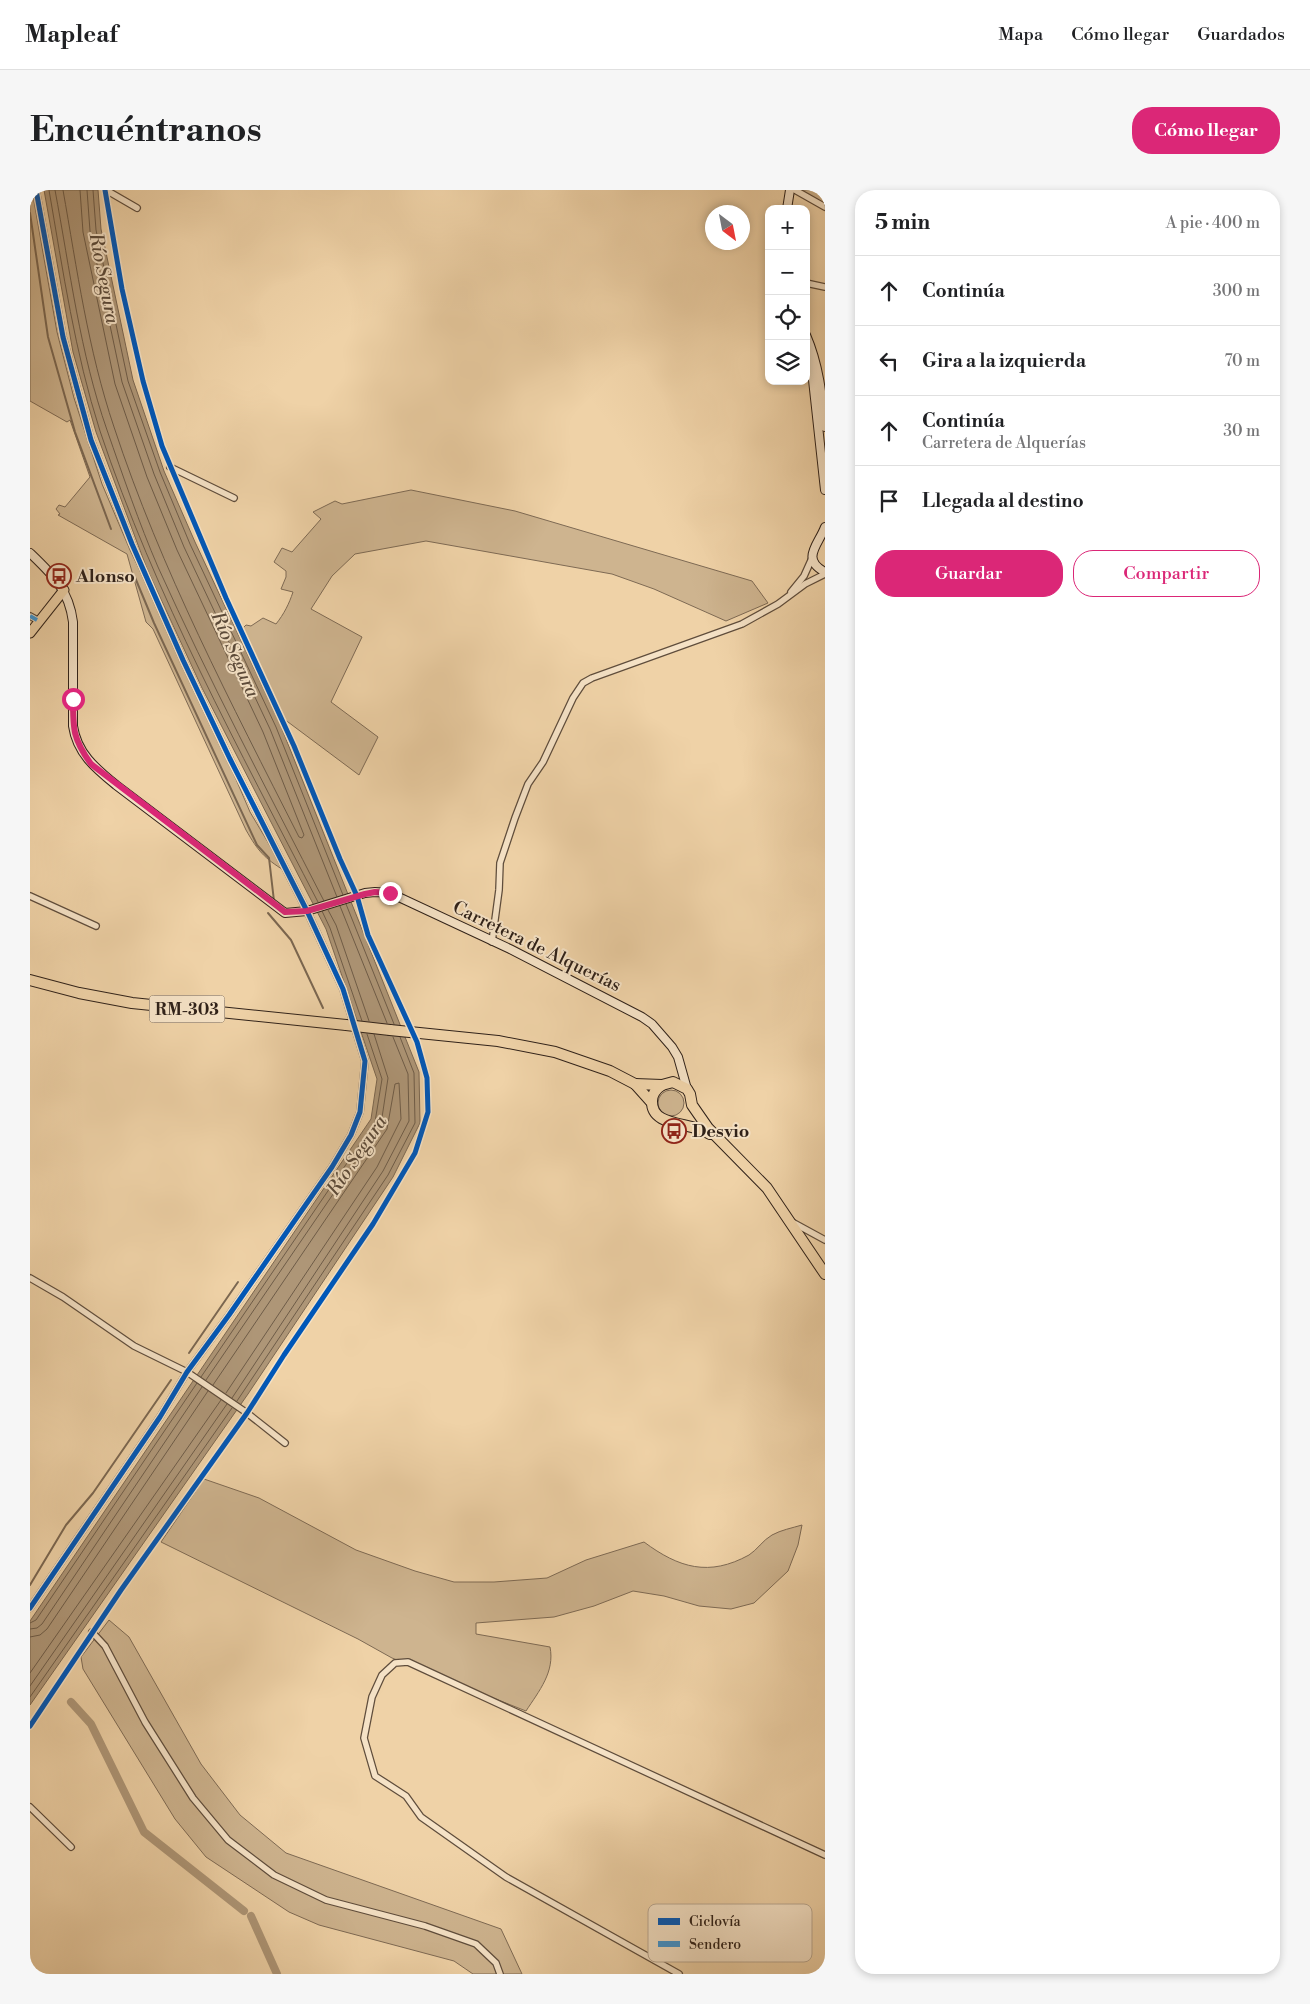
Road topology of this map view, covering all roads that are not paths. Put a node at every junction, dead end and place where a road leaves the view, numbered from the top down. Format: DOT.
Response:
graph roads {
  1 [pos="36,190"];
  2 [pos="106,190"];
  3 [pos="790,190"];
  4 [pos="794,190"];
  5 [pos="788,205"];
  6 [pos="825,207"];
  7 [pos="138,208"];
  8 [pos="810,284"];
  9 [pos="825,287"];
  10 [pos="808,340"];
  11 [pos="816,361"];
  12 [pos="810,365"];
  13 [pos="825,387"];
  14 [pos="825,426"];
  15 [pos="825,462"];
  16 [pos="170,467"];
  17 [pos="825,490"];
  18 [pos="234,498"];
  19 [pos="825,527"];
  20 [pos="822,537"];
  21 [pos="30,553"];
  22 [pos="813,556"];
  23 [pos="825,573"];
  24 [pos="64,590"];
  25 [pos="778,604"];
  26 [pos="30,616"];
  27 [pos="39,621"];
  28 [pos="30,633"];
  29 [pos="30,896"];
  30 [pos="307,911"];
  31 [pos="96,926"];
  32 [pos="492,942"];
  33 [pos="30,980"];
  34 [pos="680,1065"];
  35 [pos="635,1084"];
  36 [pos="665,1084"];
  37 [pos="687,1089"];
  38 [pos="652,1103"];
  39 [pos="692,1104"];
  40 [pos="676,1122"];
  41 [pos="723,1144"];
  42 [pos="788,1220"];
  43 [pos="825,1240"];
  44 [pos="825,1274"];
  45 [pos="30,1278"];
  46 [pos="187,1372"];
  47 [pos="285,1444"];
  48 [pos="30,1608"];
  49 [pos="92,1632"];
  50 [pos="30,1807"];
  51 [pos="71,1847"];
  52 [pos="825,1855"];
  53 [pos="648,1957"];
  54 [pos="658,1962"];
  55 [pos="500,1974"];
  56 [pos="679,1974"];
  1 -- 30 [label="street"];
  2 -- 7 [label="street"];
  3 -- 5 [label="street"];
  4 -- 6 [label="street"];
  8 -- 9 [label="street"];
  10 -- 11 [label="street"];
  11 -- 13 [label="street"];
  11 -- 14 [label="street"];
  12 -- 17 [label="street"];
  15 -- 17 [label="street"];
  16 -- 18 [label="street"];
  19 -- 20 [label="street"];
  20 -- 22 [label="street"];
  21 -- 24 [label="street"];
  22 -- 23 [label="street"];
  22 -- 25 [label="street"];
  23 -- 25 [label="street"];
  24 -- 27 [label="main road"];
  24 -- 30 [label="street, Carretera de Alquerías"];
  25 -- 32 [label="street"];
  26 -- 27 [label="street"];
  27 -- 28 [label="main road"];
  29 -- 31 [label="street"];
  30 -- 32 [label="street, Carretera de Alquerías"];
  30 -- 46 [label="street"];
  32 -- 34 [label="street, Carretera de Alquerías"];
  33 -- 35 [label="highway, RM-303, bridge"];
  34 -- 36 [label="street"];
  34 -- 37 [label="street, Carretera de Alquerías"];
  35 -- 36 [label="highway, RM-303"];
  35 -- 38 [label="highway, RM-303"];
  36 -- 37 [label="highway, RM-303"];
  36 -- 38 [label="highway"];
  37 -- 39 [label="highway, RM-303"];
  38 -- 40 [label="highway, RM-303"];
  39 -- 40 [label="highway"];
  39 -- 41 [label="highway, RM-303"];
  40 -- 41 [label="highway, RM-303"];
  41 -- 42 [label="highway, RM-303"];
  42 -- 43 [label="street"];
  42 -- 44 [label="highway, RM-303"];
  45 -- 46 [label="street"];
  46 -- 47 [label="street"];
  46 -- 48 [label="street"];
  49 -- 55 [label="street"];
  50 -- 51 [label="street"];
  52 -- 53 [label="street"];
  54 -- 56 [label="street"];
}
